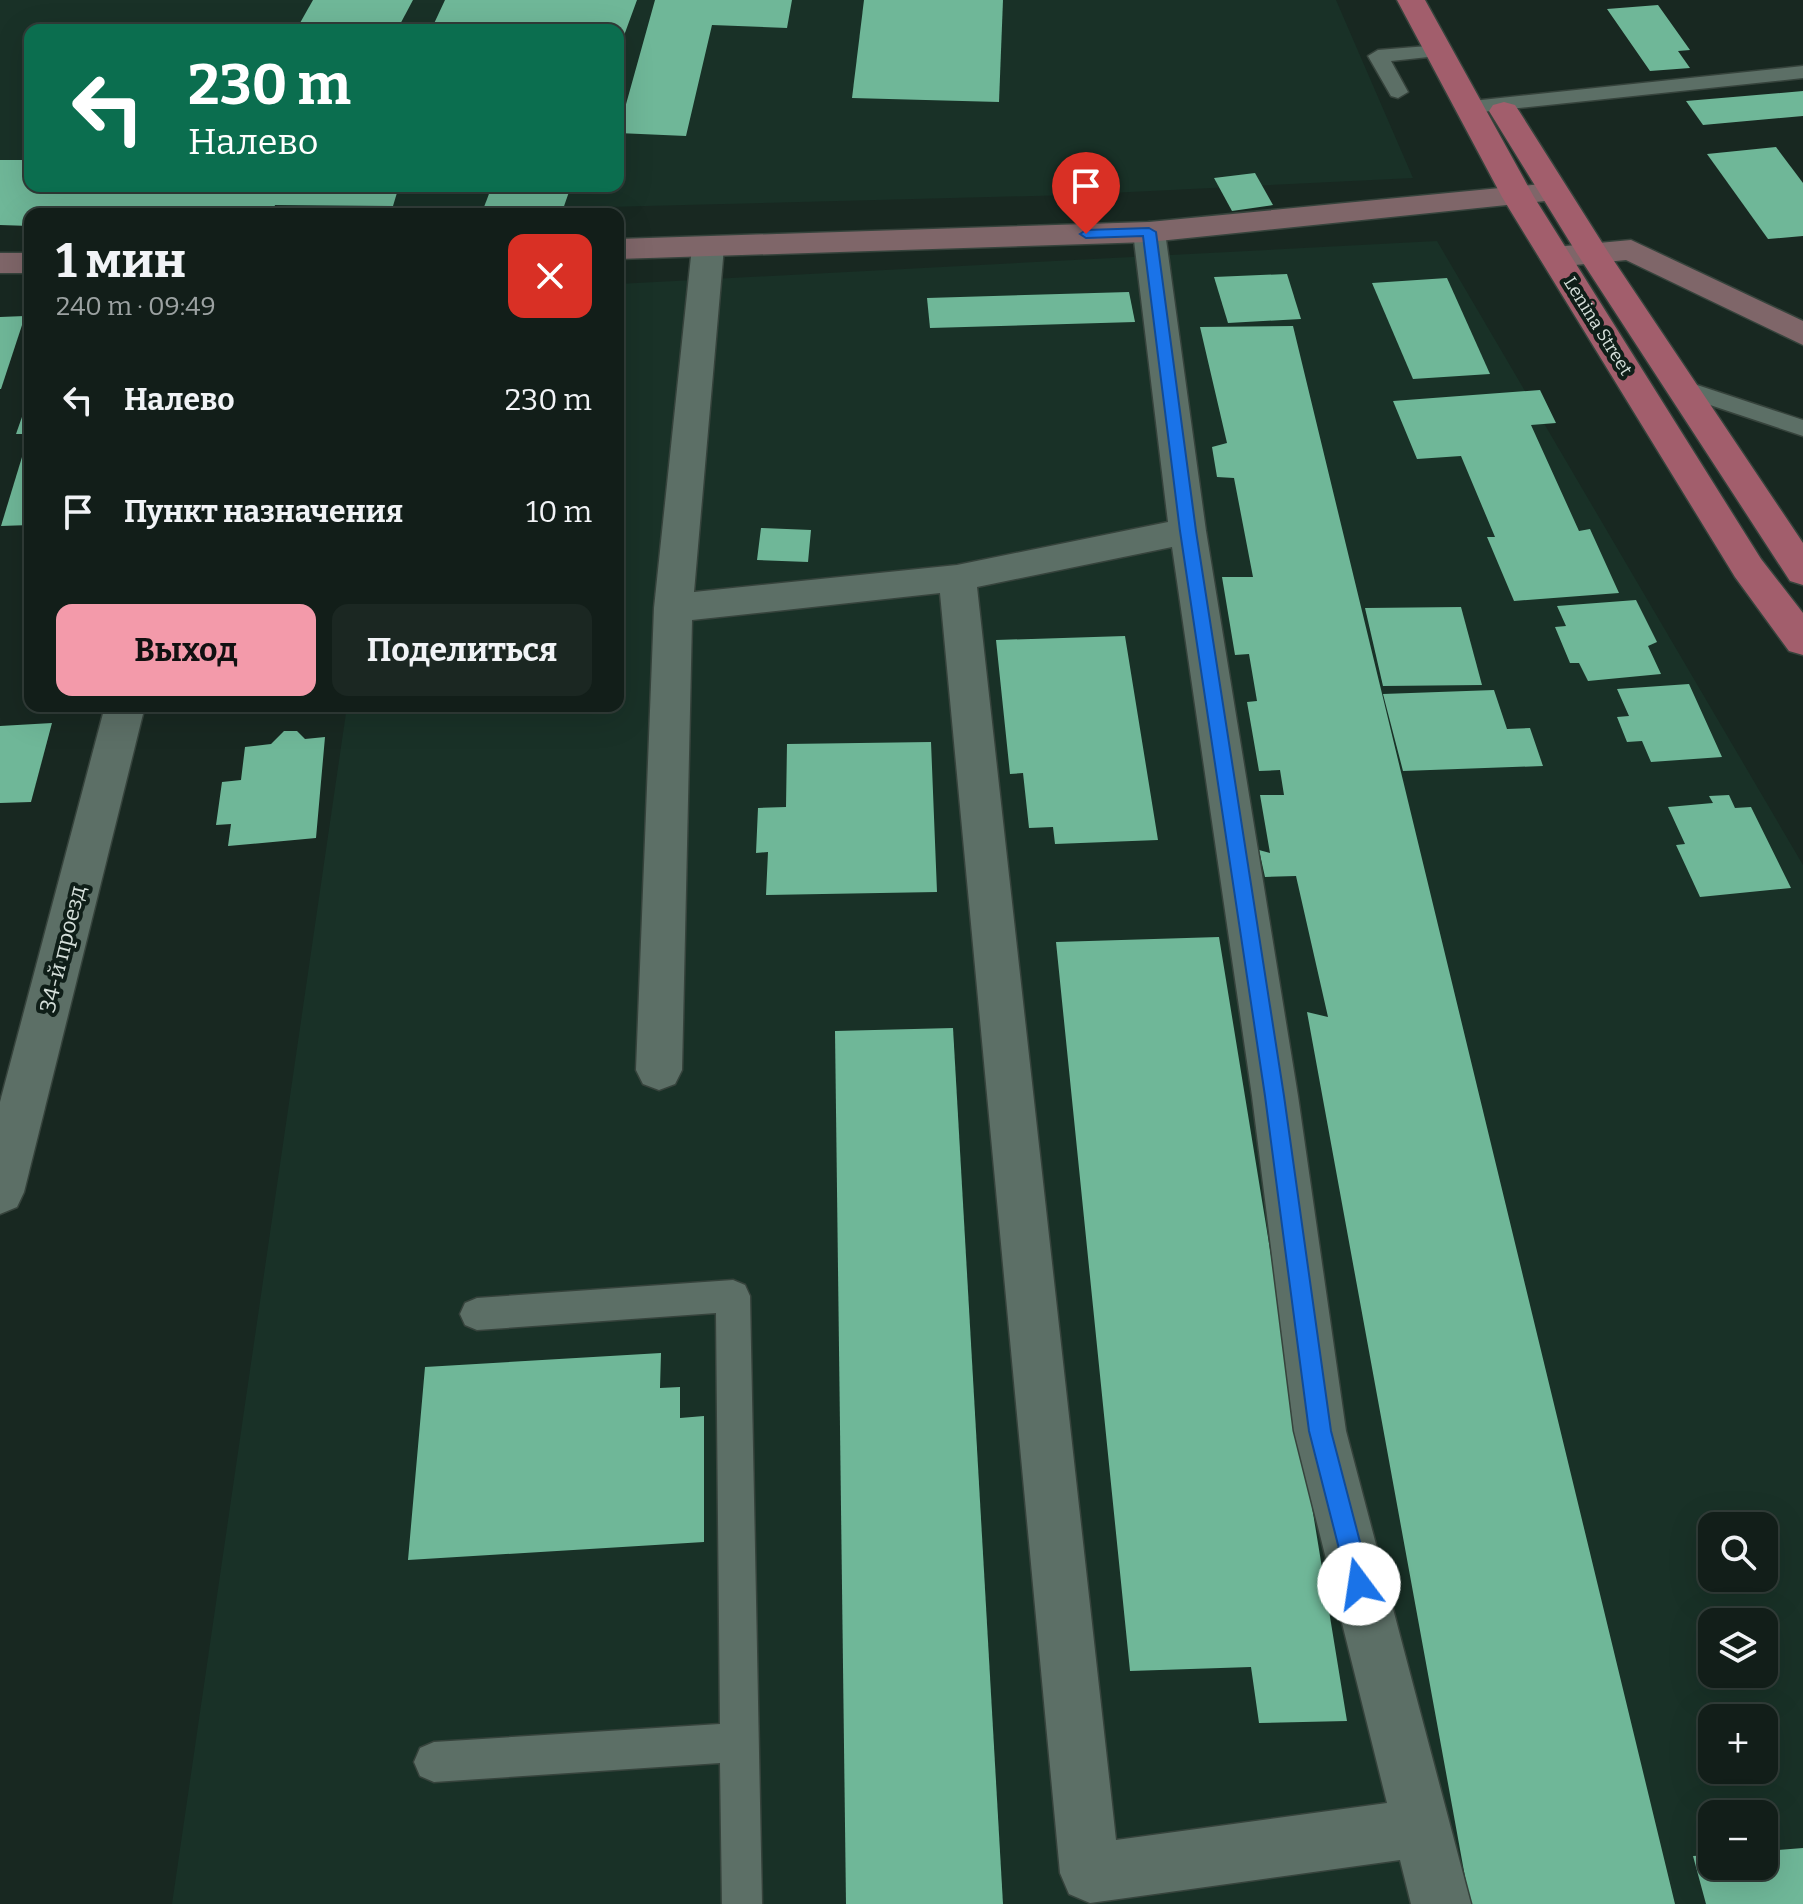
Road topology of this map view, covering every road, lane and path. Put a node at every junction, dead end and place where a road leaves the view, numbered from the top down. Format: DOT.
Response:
graph roads {
  1 [pos="1411,0"];
  2 [pos="1442,0"];
  3 [pos="1440,51"];
  4 [pos="1471,52"];
  5 [pos="1803,72"];
  6 [pos="1486,78"];
  7 [pos="1398,92"];
  8 [pos="1486,106"];
  9 [pos="1553,192"];
  10 [pos="1518,197"];
  11 [pos="1149,232"];
  12 [pos="708,247"];
  13 [pos="624,249"];
  14 [pos="1592,252"];
  15 [pos="1555,257"];
  16 [pos="0,263"];
  17 [pos="24,263"];
  18 [pos="1803,334"];
  19 [pos="1679,387"];
  20 [pos="1803,428"];
  21 [pos="1188,531"];
  22 [pos="1803,572"];
  23 [pos="957,578"];
  24 [pos="673,608"];
  25 [pos="1803,641"];
  26 [pos="123,712"];
  27 [pos="659,1070"];
  28 [pos="0,1192"];
  29 [pos="477,1314"];
  30 [pos="740,1742"];
  31 [pos="434,1762"];
  32 [pos="1422,1828"];
  33 [pos="742,1904"];
  34 [pos="1441,1904"];
  1 -- 3 [label="main road, Lenina Street"];
  2 -- 4 [label="main road"];
  3 -- 7 [label="lane"];
  3 -- 8 [label="main road, Lenina Street"];
  5 -- 8 [label="lane"];
  6 -- 8 [label="main road, Lenina Street"];
  8 -- 9 [label="main road, Lenina Street"];
  8 -- 10 [label="main road, Lenina Street"];
  9 -- 10 [label="street"];
  9 -- 14 [label="main road, Lenina Street"];
  10 -- 11 [label="street"];
  10 -- 15 [label="main road, Lenina Street"];
  11 -- 12 [label="street"];
  11 -- 21 [label="street"];
  12 -- 13 [label="street"];
  12 -- 24 [label="street"];
  14 -- 15 [label="street"];
  14 -- 18 [label="street"];
  14 -- 19 [label="main road, Lenina Street"];
  15 -- 25 [label="main road, Lenina Street"];
  16 -- 17 [label="street"];
  19 -- 20 [label="lane"];
  19 -- 22 [label="main road, Lenina Street"];
  21 -- 23 [label="street"];
  21 -- 32 [label="street"];
  23 -- 24 [label="street"];
  23 -- 32 [label="street"];
  24 -- 27 [label="street"];
  26 -- 28 [label="street, 34-й проезд"];
  29 -- 30 [label="lane"];
  30 -- 31 [label="lane"];
  30 -- 33 [label="lane"];
  32 -- 34 [label="street"];
}
